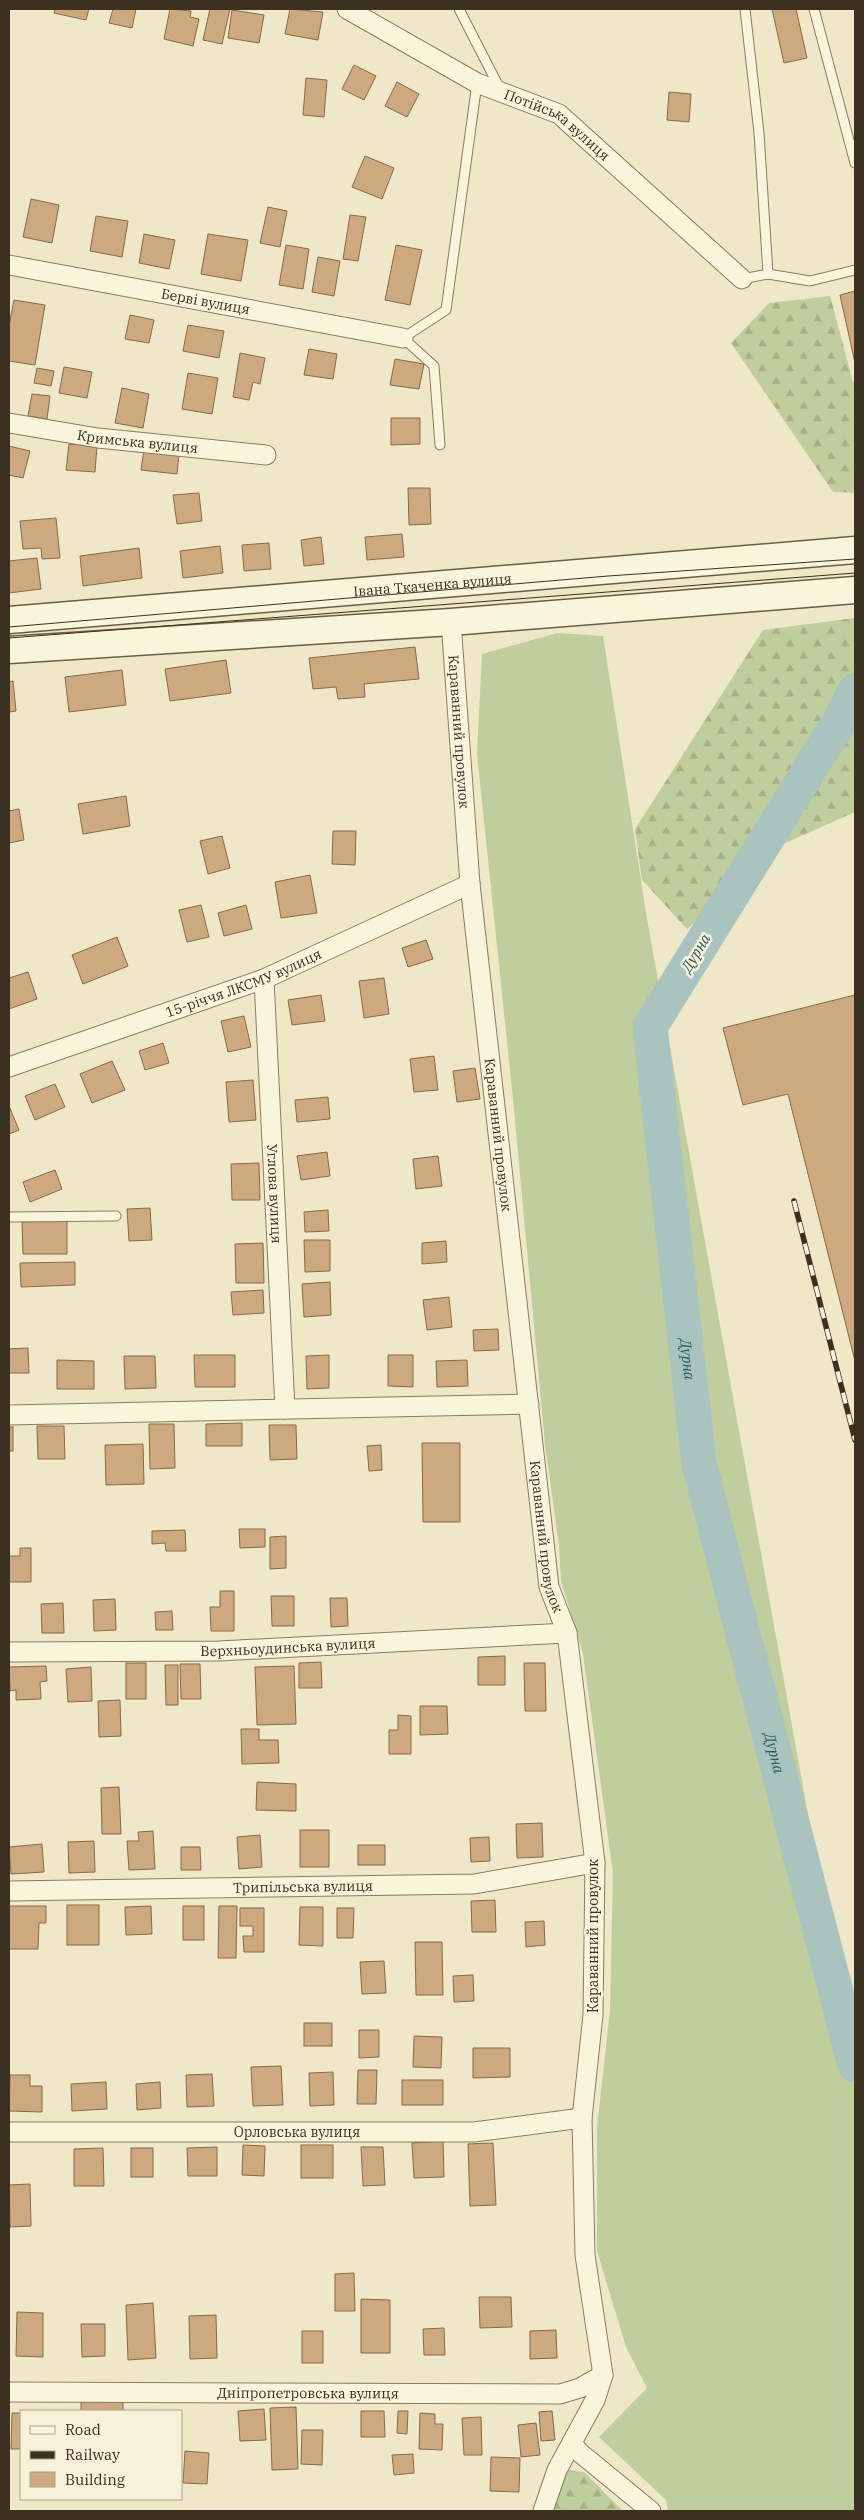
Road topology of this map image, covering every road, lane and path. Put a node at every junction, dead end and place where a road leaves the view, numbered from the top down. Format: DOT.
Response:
graph roads {
  1 [pos="347,9"];
  2 [pos="459,9"];
  3 [pos="745,9"];
  4 [pos="814,9"];
  5 [pos="477,83"];
  6 [pos="501,90"];
  7 [pos="855,163"];
  8 [pos="9,265"];
  9 [pos="855,270"];
  10 [pos="768,274"];
  11 [pos="742,279"];
  12 [pos="403,338"];
  13 [pos="9,423"];
  14 [pos="440,445"];
  15 [pos="266,455"];
  16 [pos="855,550"];
  17 [pos="855,590"];
  18 [pos="9,620"];
  19 [pos="451,622"];
  20 [pos="9,650"];
  21 [pos="470,884"];
  22 [pos="264,979"];
  23 [pos="9,1066"];
  24 [pos="116,1216"];
  25 [pos="9,1217"];
  26 [pos="529,1404"];
  27 [pos="285,1409"];
  28 [pos="9,1415"];
  29 [pos="567,1632"];
  30 [pos="9,1652"];
  31 [pos="595,1863"];
  32 [pos="9,1891"];
  33 [pos="582,2118"];
  34 [pos="9,2132"];
  35 [pos="603,2374"];
  36 [pos="9,2392"];
  37 [pos="572,2443"];
  38 [pos="543,2511"];
  39 [pos="651,2511"];
  1 -- 5 [label="street, Потійська вулиця"];
  2 -- 6 [label="lane"];
  3 -- 10 [label="lane"];
  4 -- 7 [label="lane"];
  5 -- 6 [label="street, Потійська вулиця"];
  5 -- 12 [label="lane"];
  6 -- 11 [label="street, Потійська вулиця"];
  8 -- 12 [label="street, Берві вулиця"];
  9 -- 10 [label="lane"];
  10 -- 11 [label="lane"];
  12 -- 14 [label="lane"];
  13 -- 15 [label="street, Кримська вулиця"];
  16 -- 18 [label="main road, Івана Ткаченка вулиця"];
  17 -- 19 [label="main road"];
  19 -- 20 [label="main road"];
  19 -- 21 [label="street, Караванний провулок"];
  21 -- 22 [label="street, 15-річчя ЛКСМУ вулиця"];
  21 -- 26 [label="street, Караванний провулок"];
  22 -- 23 [label="street, 15-річчя ЛКСМУ вулиця"];
  22 -- 27 [label="street, Углова вулиця"];
  24 -- 25 [label="lane"];
  26 -- 27 [label="street"];
  26 -- 29 [label="street, Караванний провулок"];
  27 -- 28 [label="street"];
  29 -- 30 [label="street, Верхньоудинська вулиця"];
  29 -- 31 [label="street, Караванний провулок"];
  31 -- 32 [label="street, Трипільська вулиця"];
  31 -- 33 [label="street, Караванний провулок"];
  33 -- 34 [label="street, Орловська вулиця"];
  33 -- 35 [label="street, Караванний провулок"];
  35 -- 36 [label="street, Дніпропетровська вулиця"];
  35 -- 37 [label="street, Караванний провулок"];
  37 -- 38 [label="street, Караванний провулок"];
  37 -- 39 [label="street"];
}
